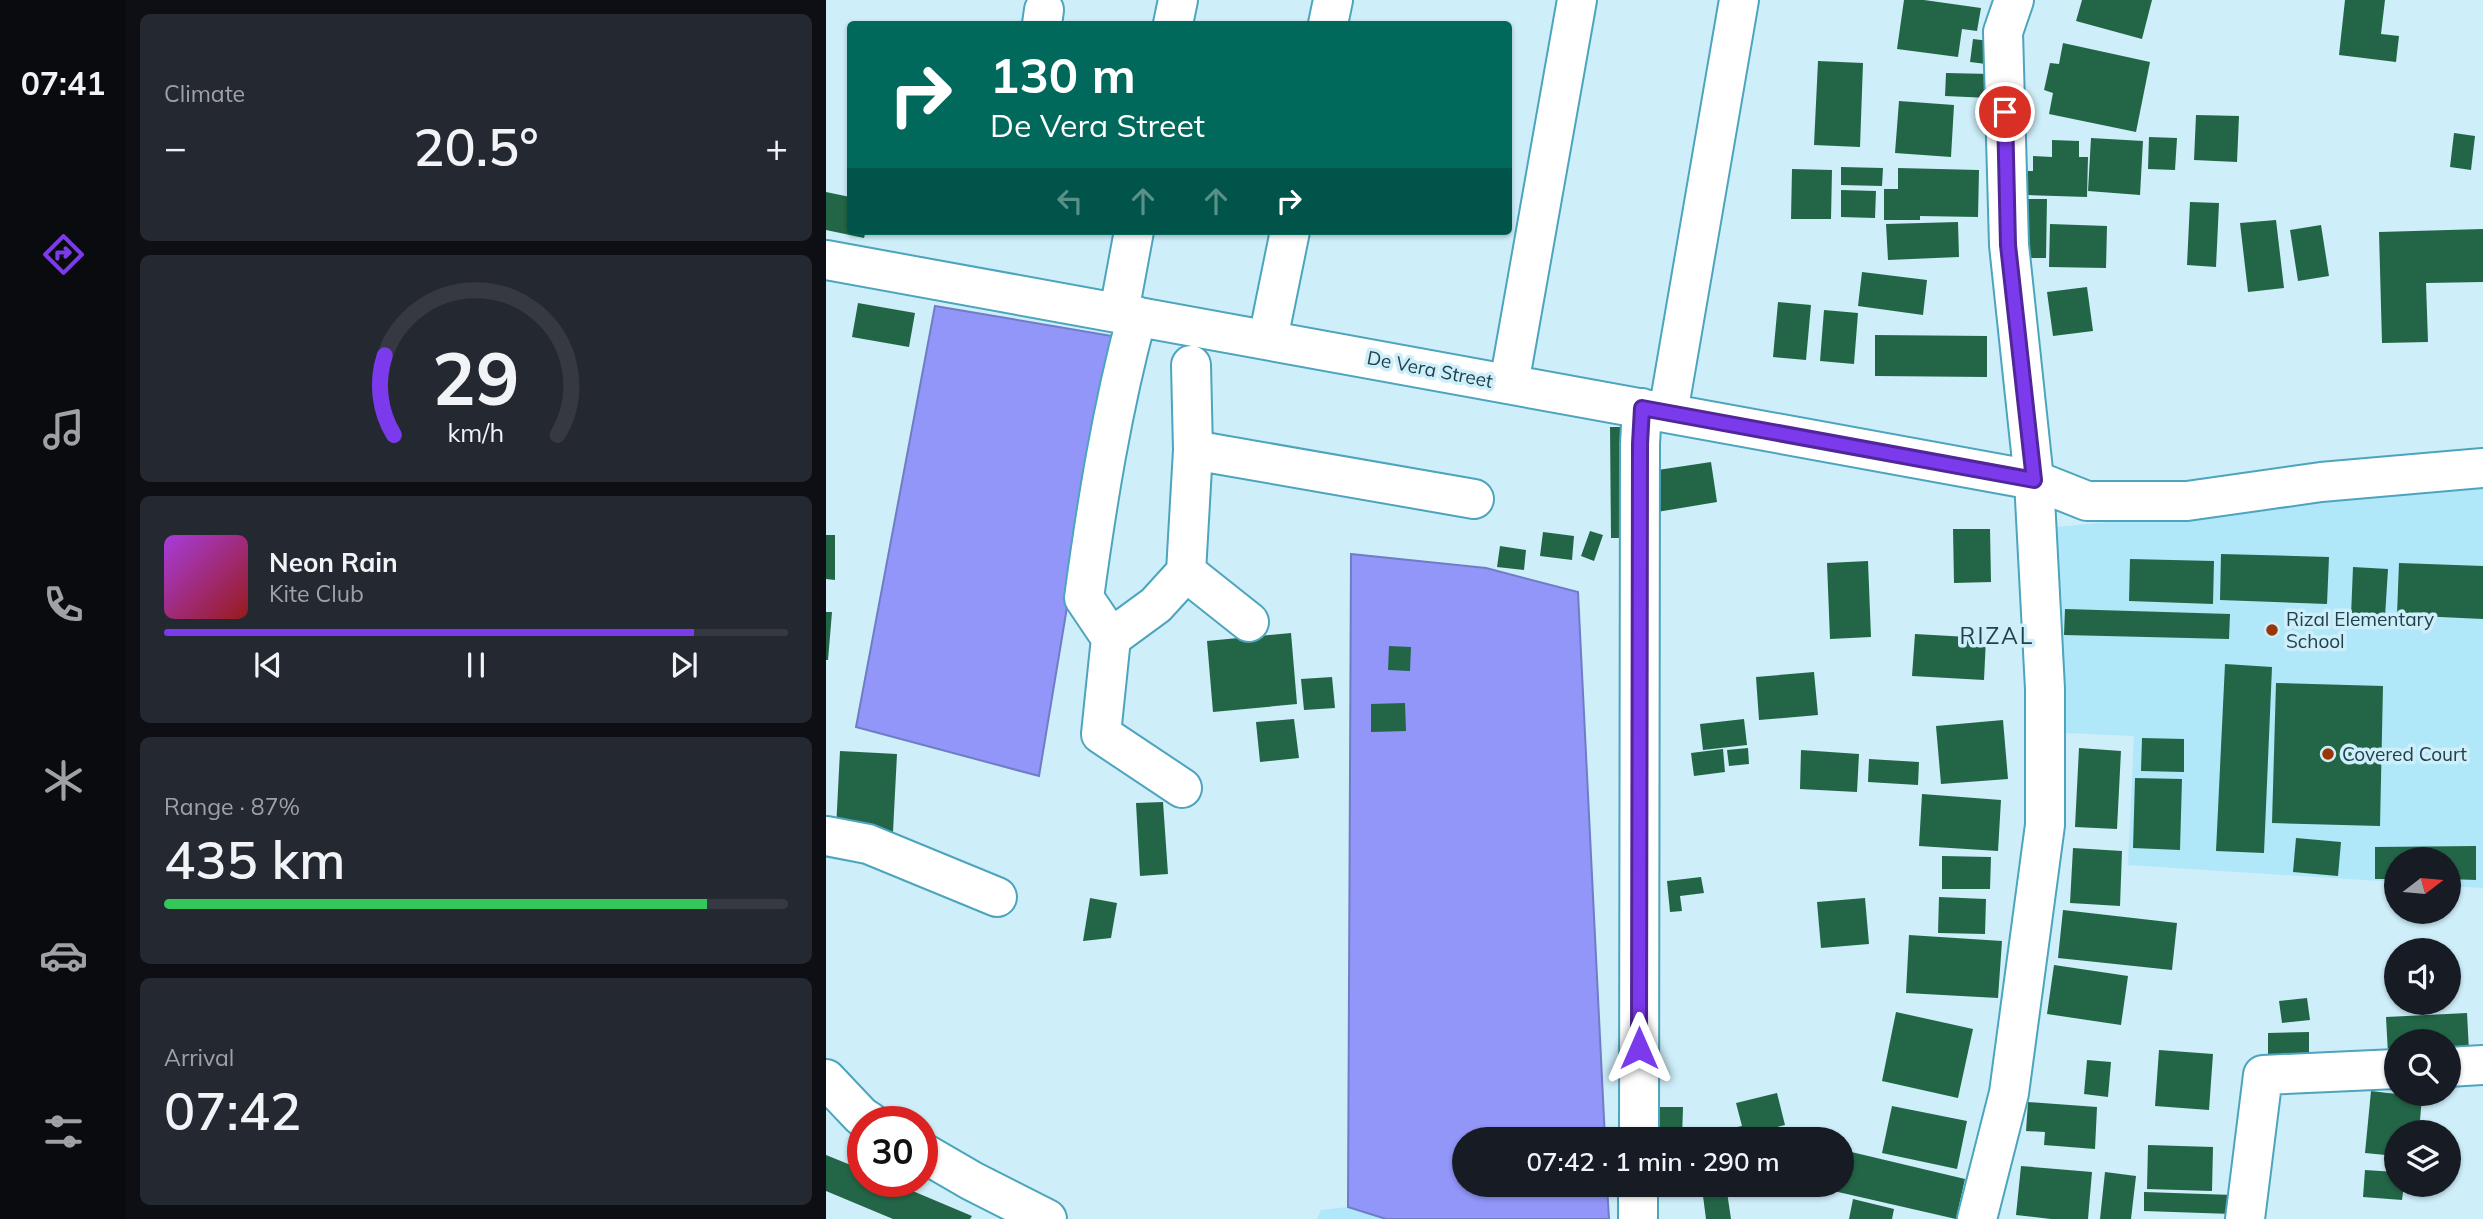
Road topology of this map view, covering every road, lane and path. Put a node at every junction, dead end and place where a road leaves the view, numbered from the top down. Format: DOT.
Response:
graph roads {
  1 [pos="1178,0"];
  2 [pos="1333,0"];
  3 [pos="1577,0"];
  4 [pos="1739,0"];
  5 [pos="2014,0"];
  6 [pos="1174,21"];
  7 [pos="1329,21"];
  8 [pos="1134,235"];
  9 [pos="1289,235"];
  10 [pos="826,260"];
  11 [pos="1128,314"];
  12 [pos="1268,339"];
  13 [pos="1194,348"];
  14 [pos="1509,384"];
  15 [pos="1655,410"];
  16 [pos="1193,450"];
  17 [pos="2483,468"];
  18 [pos="2034,480"];
  19 [pos="1474,499"];
  20 [pos="1186,572"];
  21 [pos="1249,622"];
  22 [pos="1111,638"];
  23 [pos="1182,788"];
  24 [pos="826,836"];
  25 [pos="997,897"];
  26 [pos="2483,1065"];
  27 [pos="2461,1066"];
  28 [pos="2384,1069"];
  29 [pos="826,1079"];
  30 [pos="852,1106"];
  31 [pos="1639,1127"];
  32 [pos="938,1161"];
  33 [pos="1638,1197"];
  34 [pos="1047,1219"];
  35 [pos="1638,1219"];
  36 [pos="1976,1219"];
  37 [pos="2245,1219"];
  1 -- 6 [label="street"];
  2 -- 7 [label="street"];
  3 -- 14 [label="street"];
  4 -- 15 [label="street"];
  5 -- 18 [label="street"];
  8 -- 11 [label="street"];
  9 -- 12 [label="street"];
  10 -- 11 [label="street, De Vera Street"];
  11 -- 13 [label="street, De Vera Street"];
  11 -- 22 [label="street"];
  12 -- 13 [label="street, De Vera Street"];
  12 -- 14 [label="street, De Vera Street"];
  13 -- 16 [label="street"];
  14 -- 15 [label="street, De Vera Street"];
  15 -- 18 [label="street, De Vera Street"];
  15 -- 31 [label="street"];
  16 -- 19 [label="street"];
  16 -- 20 [label="street"];
  17 -- 18 [label="street, De Vera Street"];
  18 -- 36 [label="street"];
  20 -- 21 [label="street"];
  20 -- 22 [label="street"];
  22 -- 23 [label="street"];
  24 -- 25 [label="street"];
  26 -- 27 [label="street"];
  28 -- 37 [label="street"];
  29 -- 30 [label="street"];
  32 -- 34 [label="street"];
  33 -- 35 [label="street"];
}
